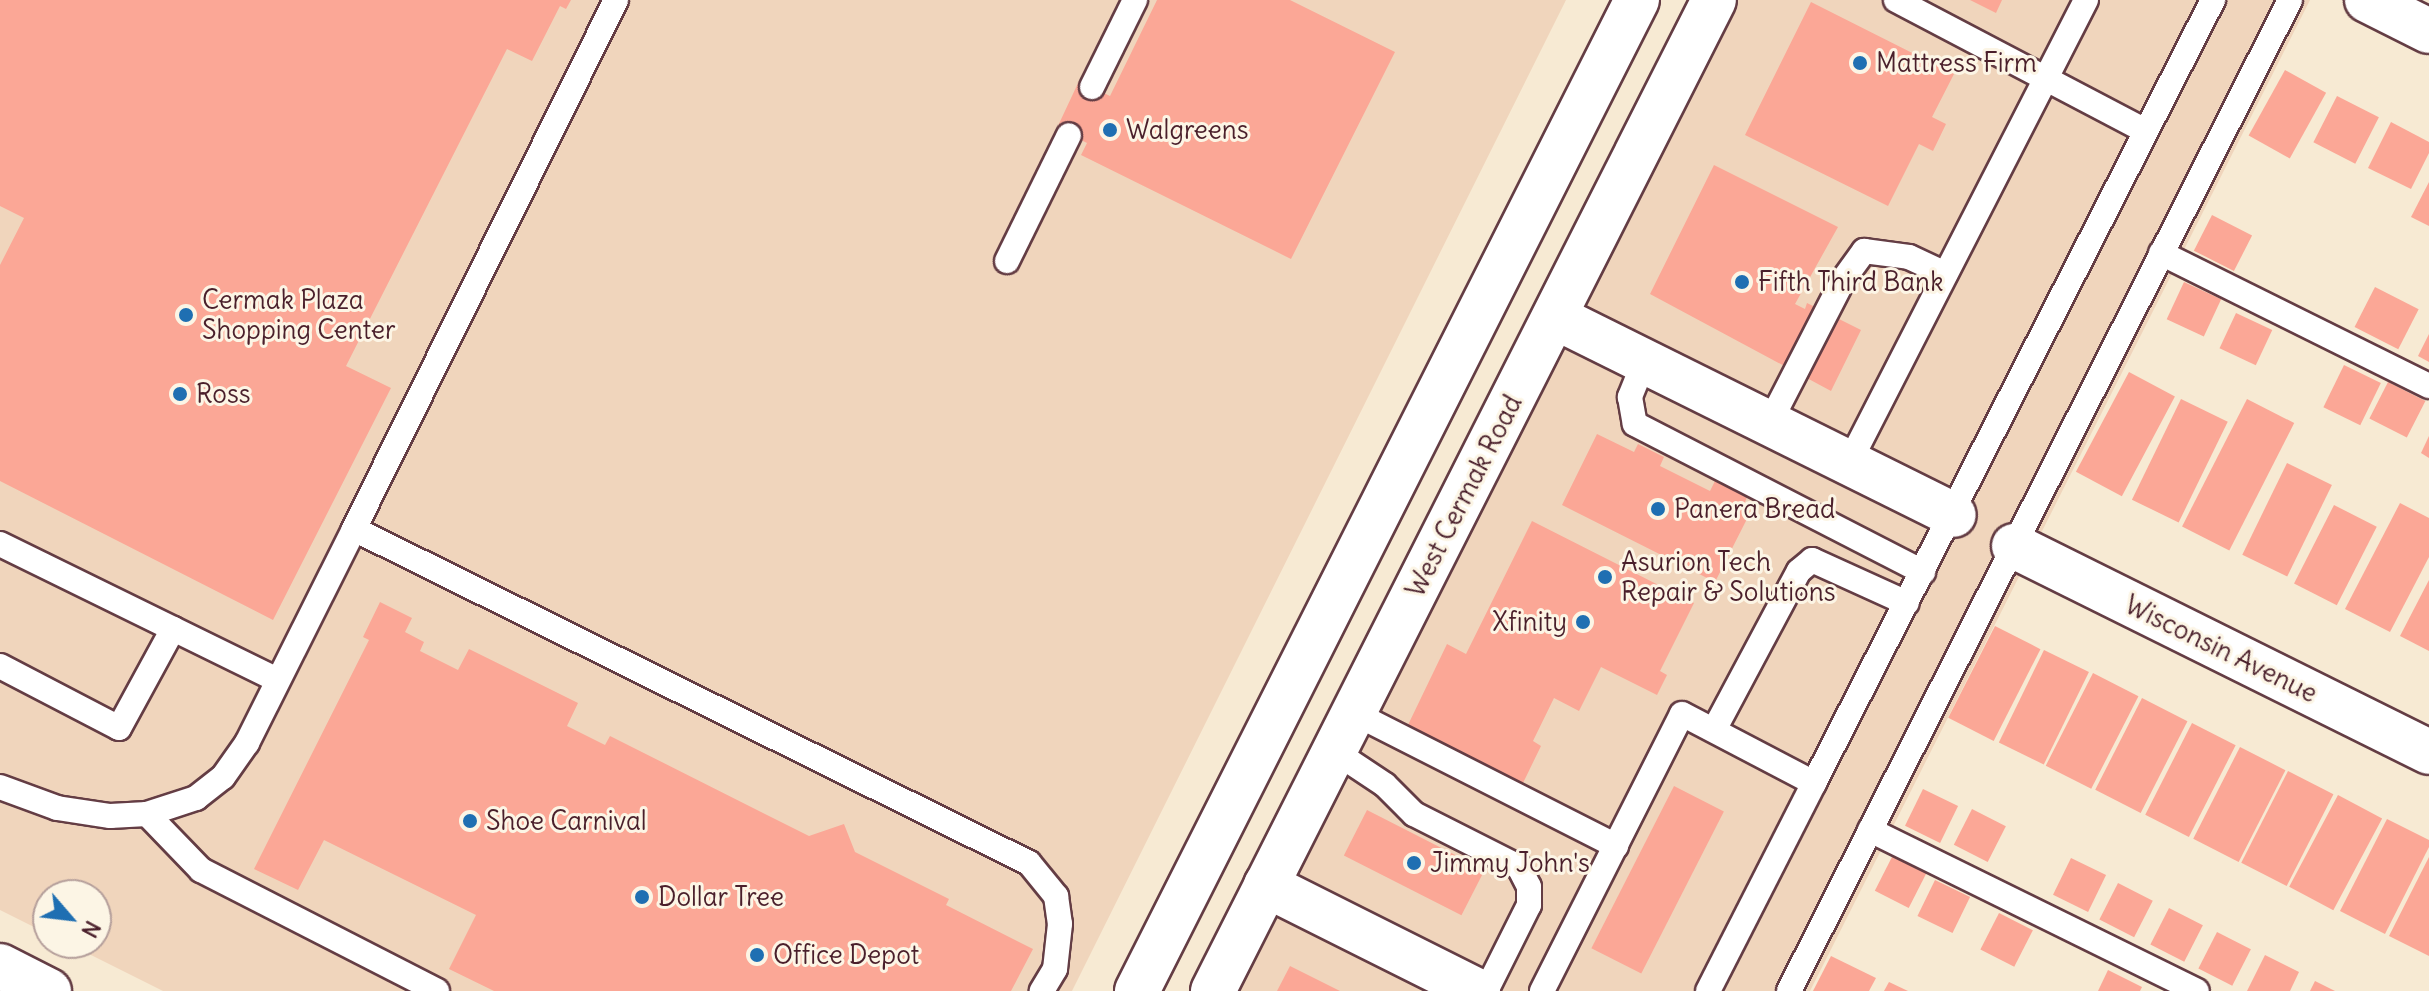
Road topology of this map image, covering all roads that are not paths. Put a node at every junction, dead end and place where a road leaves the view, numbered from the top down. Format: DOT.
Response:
graph roads {
  1 [pos="616,0"];
  2 [pos="1135,0"];
  3 [pos="1637,0"];
  4 [pos="1714,0"];
  5 [pos="1896,0"];
  6 [pos="2086,0"];
  7 [pos="2213,0"];
  8 [pos="2290,0"];
  9 [pos="2367,0"];
  10 [pos="2429,31"];
  11 [pos="2046,77"];
  12 [pos="1092,87"];
  13 [pos="2146,131"];
  14 [pos="1069,135"];
  15 [pos="2161,253"];
  16 [pos="1007,261"];
  17 [pos="1945,274"];
  18 [pos="1555,317"];
  19 [pos="1644,362"];
  20 [pos="2429,386"];
  21 [pos="1769,424"];
  22 [pos="1849,463"];
  23 [pos="1953,515"];
  24 [pos="354,529"];
  25 [pos="0,544"];
  26 [pos="2014,546"];
  27 [pos="1923,572"];
  28 [pos="1907,603"];
  29 [pos="173,629"];
  30 [pos="0,666"];
  31 [pos="278,680"];
  32 [pos="1714,730"];
  33 [pos="1344,732"];
  34 [pos="2429,752"];
  35 [pos="1814,783"];
  36 [pos="0,787"];
  37 [pos="147,814"];
  38 [pos="1870,830"];
  39 [pos="1616,846"];
  40 [pos="1266,885"];
  41 [pos="0,966"];
  42 [pos="49,991"];
  43 [pos="437,991"];
  44 [pos="1042,991"];
  45 [pos="1137,991"];
  46 [pos="1213,991"];
  47 [pos="1478,991"];
  48 [pos="1486,991"];
  49 [pos="1542,991"];
  50 [pos="1708,991"];
  51 [pos="1789,991"];
  52 [pos="2197,991"];
  1 -- 24 [label="lane"];
  2 -- 12 [label="lane"];
  3 -- 45 [label="main road"];
  4 -- 18 [label="main road, West Cermak Road"];
  5 -- 11 [label="lane"];
  6 -- 11 [label="lane"];
  7 -- 13 [label="lane"];
  8 -- 15 [label="lane"];
  9 -- 10 [label="main road"];
  11 -- 13 [label="lane"];
  11 -- 17 [label="lane"];
  13 -- 23 [label="lane"];
  14 -- 16 [label="lane"];
  15 -- 20 [label="lane"];
  15 -- 26 [label="lane"];
  17 -- 21 [label="lane"];
  17 -- 22 [label="lane"];
  18 -- 19 [label="main road"];
  18 -- 33 [label="main road, West Cermak Road"];
  19 -- 21 [label="main road"];
  19 -- 27 [label="lane"];
  21 -- 22 [label="main road"];
  22 -- 23 [label="main road"];
  23 -- 27 [label="lane"];
  24 -- 31 [label="lane"];
  24 -- 44 [label="lane"];
  25 -- 29 [label="lane"];
  26 -- 34 [label="main road, Wisconsin Avenue"];
  26 -- 38 [label="lane"];
  27 -- 28 [label="lane"];
  28 -- 32 [label="lane"];
  28 -- 35 [label="lane"];
  29 -- 30 [label="lane"];
  29 -- 31 [label="lane"];
  31 -- 37 [label="lane"];
  32 -- 35 [label="lane"];
  32 -- 39 [label="lane"];
  33 -- 39 [label="lane"];
  33 -- 40 [label="main road, West Cermak Road"];
  33 -- 48 [label="lane"];
  35 -- 50 [label="lane"];
  36 -- 37 [label="lane"];
  37 -- 43 [label="lane"];
  38 -- 51 [label="lane"];
  38 -- 52 [label="lane"];
  39 -- 49 [label="lane"];
  40 -- 46 [label="main road, West Cermak Road"];
  40 -- 47 [label="main road"];
  41 -- 42 [label="main road"];
}
